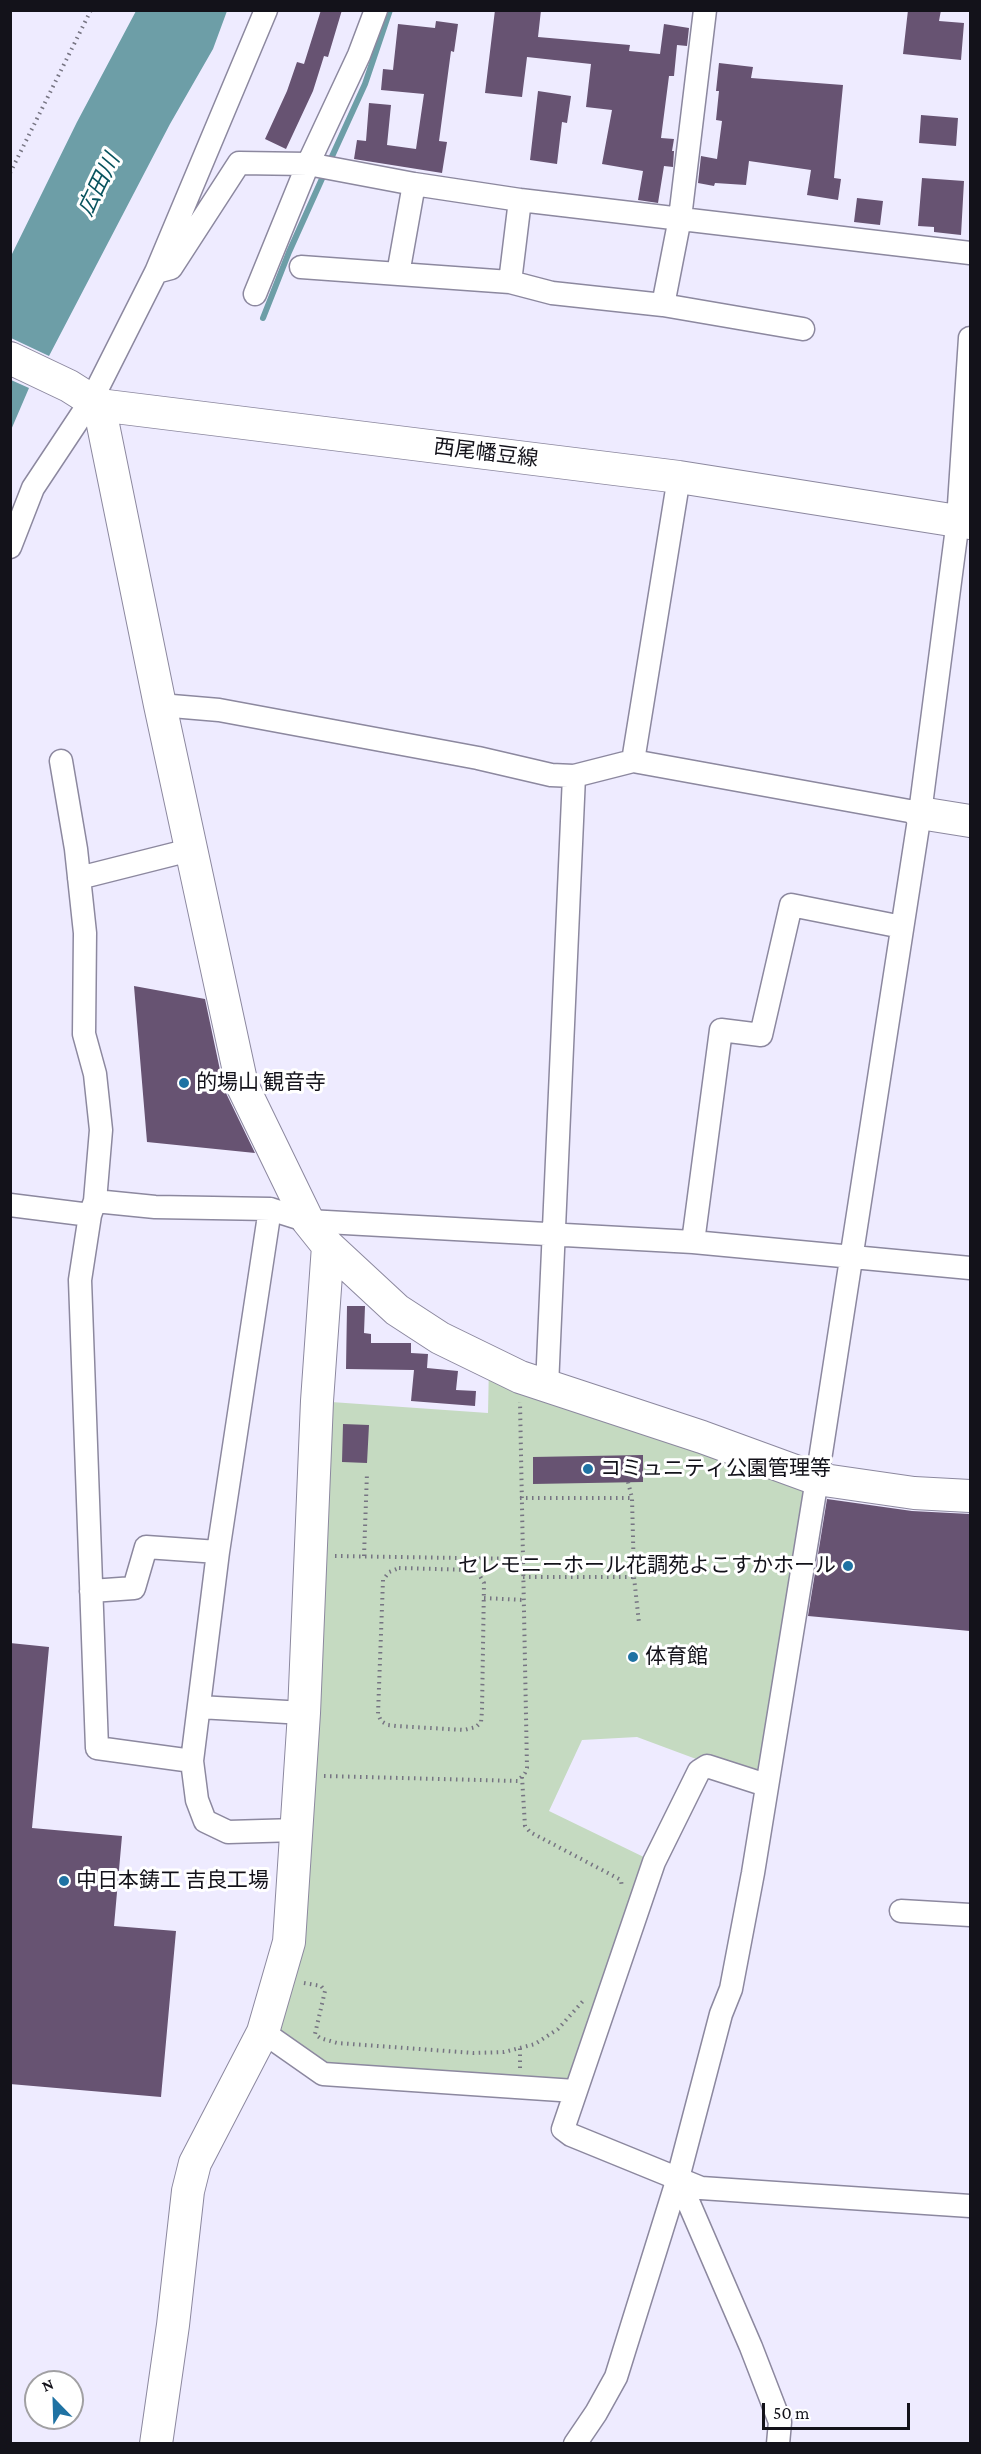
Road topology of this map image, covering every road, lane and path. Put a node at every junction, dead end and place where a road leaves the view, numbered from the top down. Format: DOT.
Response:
graph roads {
  1 [pos="91,10"];
  2 [pos="266,10"];
  3 [pos="376,10"];
  4 [pos="705,10"];
  5 [pos="323,167"];
  6 [pos="10,173"];
  7 [pos="414,184"];
  8 [pos="520,200"];
  9 [pos="680,218"];
  10 [pos="970,253"];
  11 [pos="301,267"];
  12 [pos="156,272"];
  13 [pos="398,274"];
  14 [pos="510,282"];
  15 [pos="255,294"];
  16 [pos="663,305"];
  17 [pos="803,330"];
  18 [pos="970,338"];
  19 [pos="10,358"];
  20 [pos="86,396"];
  21 [pos="679,477"];
  22 [pos="964,521"];
  23 [pos="10,547"];
  24 [pos="160,705"];
  25 [pos="61,761"];
  26 [pos="633,761"];
  27 [pos="574,776"];
  28 [pos="920,813"];
  29 [pos="970,821"];
  30 [pos="190,850"];
  31 [pos="79,878"];
  32 [pos="902,927"];
  33 [pos="10,1205"];
  34 [pos="92,1208"];
  35 [pos="270,1209"];
  36 [pos="308,1221"];
  37 [pos="555,1236"];
  38 [pos="693,1242"];
  39 [pos="328,1246"];
  40 [pos="852,1256"];
  41 [pos="970,1269"];
  42 [pos="533,1382"];
  43 [pos="366,1473"];
  44 [pos="817,1479"];
  45 [pos="628,1482"];
  46 [pos="970,1496"];
  47 [pos="520,1498"];
  48 [pos="632,1498"];
  49 [pos="218,1552"];
  50 [pos="335,1556"];
  51 [pos="364,1556"];
  52 [pos="522,1559"];
  53 [pos="523,1577"];
  54 [pos="634,1577"];
  55 [pos="91,1591"];
  56 [pos="484,1598"];
  57 [pos="523,1600"];
  58 [pos="639,1623"];
  59 [pos="199,1707"];
  60 [pos="304,1713"];
  61 [pos="192,1761"];
  62 [pos="324,1776"];
  63 [pos="522,1777"];
  64 [pos="766,1785"];
  65 [pos="297,1830"];
  66 [pos="622,1896"];
  67 [pos="901,1911"];
  68 [pos="970,1915"];
  69 [pos="279,1978"];
  70 [pos="588,1995"];
  71 [pos="263,2032"];
  72 [pos="575,2091"];
  73 [pos="678,2178"];
  74 [pos="970,2206"];
  75 [pos="156,2444"];
  76 [pos="575,2444"];
  77 [pos="778,2444"];
  1 -- 6 [label="path"];
  2 -- 12 [label="street"];
  3 -- 5 [label="street"];
  4 -- 9 [label="street"];
  5 -- 7 [label="street"];
  5 -- 12 [label="street"];
  5 -- 15 [label="street"];
  7 -- 8 [label="street"];
  7 -- 13 [label="street"];
  8 -- 9 [label="street"];
  8 -- 14 [label="street"];
  9 -- 10 [label="street"];
  9 -- 16 [label="street"];
  11 -- 13 [label="street"];
  12 -- 20 [label="street"];
  13 -- 14 [label="street"];
  14 -- 16 [label="street"];
  16 -- 17 [label="street"];
  18 -- 22 [label="street"];
  19 -- 20 [label="street, 西尾幡豆線"];
  20 -- 21 [label="street, 西尾幡豆線"];
  20 -- 23 [label="street"];
  20 -- 24 [label="street"];
  21 -- 22 [label="street, 西尾幡豆線"];
  21 -- 26 [label="street"];
  22 -- 28 [label="street"];
  24 -- 27 [label="street"];
  24 -- 30 [label="street"];
  25 -- 31 [label="street"];
  26 -- 27 [label="street"];
  26 -- 28 [label="street"];
  27 -- 37 [label="street"];
  28 -- 29 [label="street"];
  28 -- 32 [label="street"];
  30 -- 31 [label="street"];
  30 -- 36 [label="street"];
  31 -- 34 [label="street"];
  32 -- 38 [label="street"];
  32 -- 40 [label="street"];
  33 -- 34 [label="street"];
  34 -- 35 [label="street"];
  34 -- 55 [label="street"];
  35 -- 36 [label="street"];
  35 -- 49 [label="street"];
  36 -- 37 [label="street"];
  36 -- 39 [label="street"];
  37 -- 38 [label="street"];
  37 -- 42 [label="street"];
  38 -- 40 [label="street"];
  39 -- 42 [label="street"];
  39 -- 60 [label="street"];
  40 -- 41 [label="street"];
  40 -- 44 [label="street"];
  42 -- 44 [label="street"];
  42 -- 47 [label="path"];
  43 -- 51 [label="path"];
  44 -- 46 [label="street"];
  44 -- 64 [label="street"];
  45 -- 48 [label="path"];
  47 -- 48 [label="path"];
  47 -- 52 [label="path"];
  48 -- 54 [label="path"];
  49 -- 55 [label="street"];
  49 -- 59 [label="street"];
  50 -- 51 [label="path"];
  51 -- 52 [label="path"];
  52 -- 53 [label="path"];
  53 -- 54 [label="path"];
  53 -- 57 [label="path"];
  54 -- 58 [label="path"];
  55 -- 61 [label="street"];
  56 -- 56 [label="path"];
  56 -- 57 [label="path"];
  57 -- 63 [label="path"];
  59 -- 60 [label="street"];
  59 -- 61 [label="street"];
  60 -- 65 [label="street"];
  61 -- 65 [label="street"];
  62 -- 63 [label="path"];
  63 -- 66 [label="path"];
  64 -- 72 [label="street"];
  64 -- 73 [label="street"];
  65 -- 69 [label="street"];
  67 -- 68 [label="street"];
  69 -- 70 [label="path"];
  69 -- 71 [label="street"];
  71 -- 72 [label="street"];
  71 -- 75 [label="street"];
  72 -- 73 [label="street"];
  73 -- 74 [label="street"];
  73 -- 76 [label="street"];
  73 -- 77 [label="street"];
}
